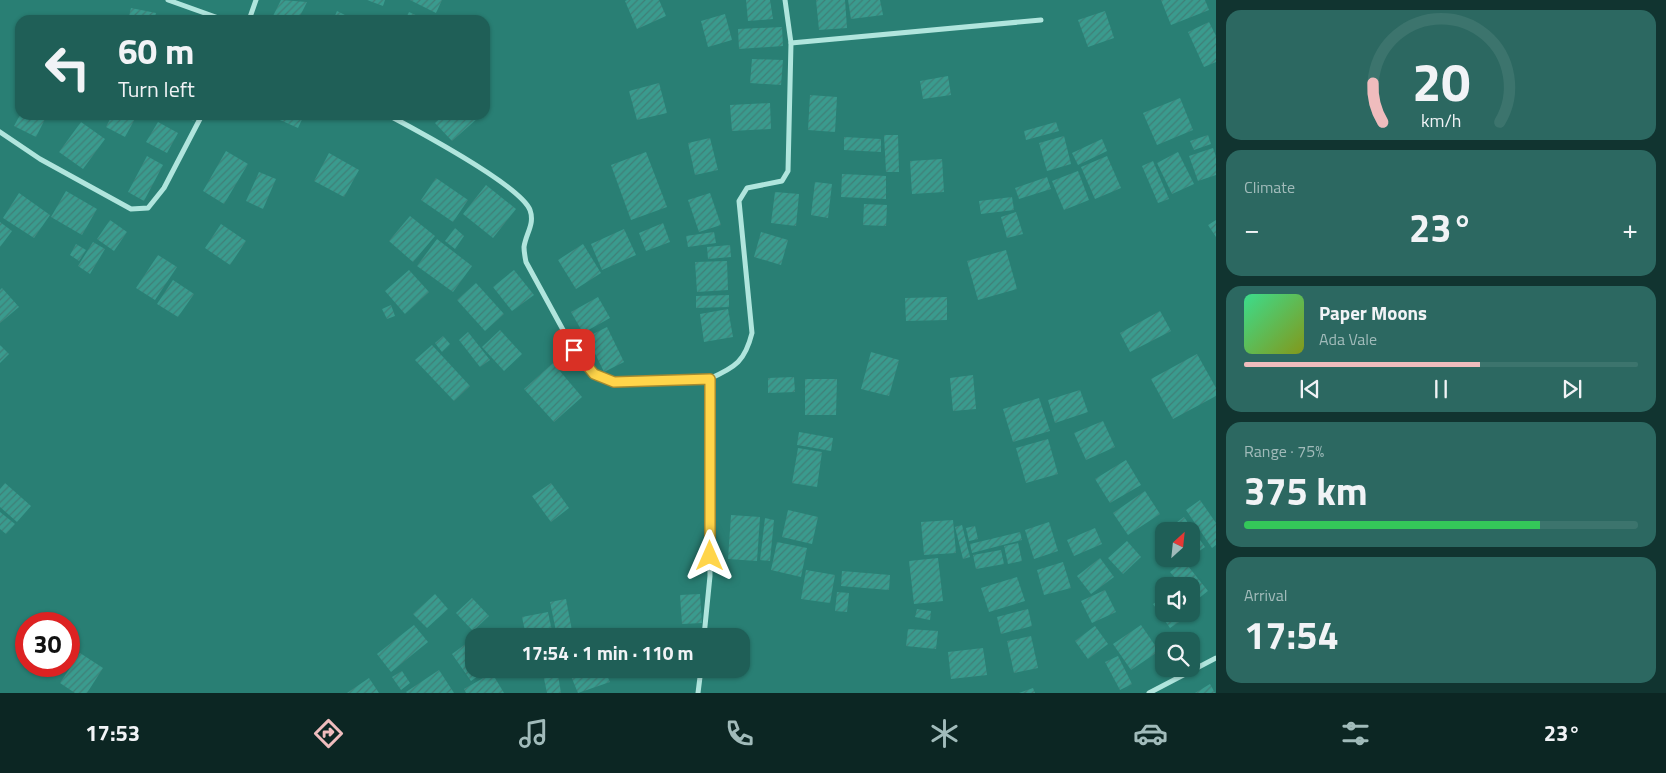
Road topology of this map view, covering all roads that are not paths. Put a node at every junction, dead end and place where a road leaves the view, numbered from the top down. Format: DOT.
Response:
graph roads {
  1 [pos="168,0"];
  2 [pos="256,0"];
  3 [pos="785,0"];
  4 [pos="210,15"];
  5 [pos="251,15"];
  6 [pos="1041,20"];
  7 [pos="791,43"];
  8 [pos="199,120"];
  9 [pos="397,120"];
  10 [pos="0,132"];
  11 [pos="710,379"];
  12 [pos="705,628"];
  13 [pos="1216,658"];
  14 [pos="700,678"];
  15 [pos="698,693"];
  16 [pos="1149,693"];
  1 -- 4 [label="street"];
  2 -- 5 [label="street"];
  3 -- 7 [label="street"];
  6 -- 7 [label="street"];
  7 -- 11 [label="street"];
  8 -- 10 [label="street"];
  9 -- 11 [label="street"];
  11 -- 12 [label="street"];
  13 -- 16 [label="street"];
  14 -- 15 [label="street"];
}
